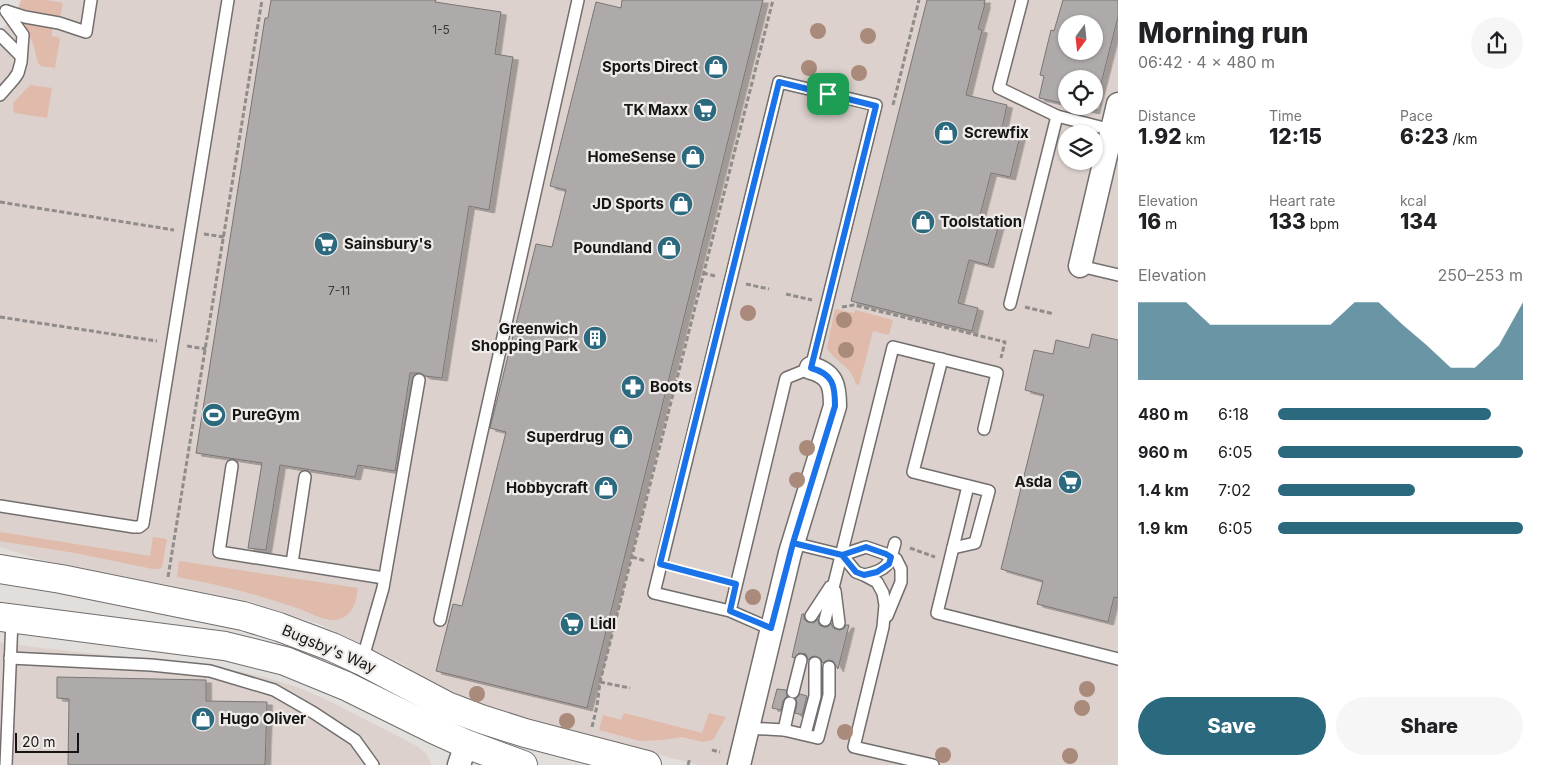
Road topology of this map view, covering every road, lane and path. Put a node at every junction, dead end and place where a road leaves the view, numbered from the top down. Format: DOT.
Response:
graph roads {
  1 [pos="91,0"];
  2 [pos="228,0"];
  3 [pos="262,0"];
  4 [pos="578,0"];
  5 [pos="773,0"];
  6 [pos="1022,0"];
  7 [pos="3,9"];
  8 [pos="0,36"];
  9 [pos="21,56"];
  10 [pos="0,95"];
  11 [pos="1118,104"];
  12 [pos="1057,116"];
  13 [pos="1112,130"];
  14 [pos="0,202"];
  15 [pos="180,231"];
  16 [pos="201,234"];
  17 [pos="224,238"];
  18 [pos="1080,266"];
  19 [pos="703,273"];
  20 [pos="1118,275"];
  21 [pos="721,278"];
  22 [pos="738,282"];
  23 [pos="770,290"];
  24 [pos="786,294"];
  25 [pos="813,300"];
  26 [pos="1010,304"];
  27 [pos="844,308"];
  28 [pos="1054,314"];
  29 [pos="0,317"];
  30 [pos="162,342"];
  31 [pos="184,345"];
  32 [pos="206,349"];
  33 [pos="942,359"];
  34 [pos="811,368"];
  35 [pos="997,373"];
  36 [pos="419,380"];
  37 [pos="984,430"];
  38 [pos="232,466"];
  39 [pos="305,477"];
  40 [pos="968,486"];
  41 [pos="0,506"];
  42 [pos="793,543"];
  43 [pos="895,543"];
  44 [pos="907,547"];
  45 [pos="953,548"];
  46 [pos="842,555"];
  47 [pos="632,557"];
  48 [pos="891,557"];
  49 [pos="937,557"];
  50 [pos="292,563"];
  51 [pos="660,564"];
  52 [pos="0,569"];
  53 [pos="864,575"];
  54 [pos="384,578"];
  55 [pos="168,579"];
  56 [pos="834,582"];
  57 [pos="736,584"];
  58 [pos="730,611"];
  59 [pos="811,616"];
  60 [pos="6,618"];
  61 [pos="440,620"];
  62 [pos="825,620"];
  63 [pos="840,623"];
  64 [pos="883,626"];
  65 [pos="771,628"];
  66 [pos="10,658"];
  67 [pos="1118,659"];
  68 [pos="801,660"];
  69 [pos="362,661"];
  70 [pos="815,663"];
  71 [pos="829,667"];
  72 [pos="600,682"];
  73 [pos="630,688"];
  74 [pos="593,724"];
  75 [pos="747,728"];
  76 [pos="784,730"];
  77 [pos="805,734"];
  78 [pos="712,750"];
  79 [pos="720,752"];
  80 [pos="463,754"];
  81 [pos="690,758"];
  82 [pos="6,765"];
  83 [pos="373,765"];
  84 [pos="523,765"];
  85 [pos="647,765"];
  86 [pos="688,765"];
  87 [pos="739,765"];
  88 [pos="933,765"];
  1 -- 7 [label="lane"];
  2 -- 41 [label="lane"];
  3 -- 17 [label="path"];
  4 -- 61 [label="lane"];
  5 -- 19 [label="path"];
  6 -- 12 [label="lane"];
  7 -- 9 [label="lane"];
  8 -- 9 [label="lane"];
  9 -- 10 [label="lane"];
  11 -- 13 [label="street"];
  12 -- 13 [label="lane"];
  12 -- 26 [label="lane"];
  13 -- 18 [label="street"];
  14 -- 15 [label="path"];
  16 -- 17 [label="path"];
  17 -- 32 [label="path"];
  18 -- 20 [label="lane"];
  19 -- 21 [label="path"];
  19 -- 47 [label="path"];
  22 -- 23 [label="path"];
  24 -- 25 [label="path"];
  26 -- 28 [label="path"];
  27 -- 35 [label="path"];
  29 -- 30 [label="path"];
  31 -- 32 [label="path"];
  32 -- 55 [label="path"];
  33 -- 35 [label="lane"];
  33 -- 40 [label="lane"];
  33 -- 46 [label="lane"];
  34 -- 42 [label="street"];
  34 -- 51 [label="lane"];
  34 -- 57 [label="lane"];
  35 -- 37 [label="lane"];
  36 -- 54 [label="lane"];
  38 -- 50 [label="lane"];
  39 -- 50 [label="lane"];
  40 -- 45 [label="lane"];
  40 -- 45 [label="lane"];
  42 -- 46 [label="lane"];
  42 -- 65 [label="street"];
  43 -- 48 [label="lane"];
  44 -- 49 [label="path"];
  45 -- 67 [label="lane"];
  46 -- 48 [label="lane"];
  46 -- 53 [label="lane"];
  46 -- 56 [label="lane"];
  47 -- 51 [label="path"];
  47 -- 72 [label="path"];
  48 -- 53 [label="lane"];
  48 -- 64 [label="lane"];
  50 -- 54 [label="lane"];
  51 -- 57 [label="path"];
  51 -- 58 [label="lane"];
  52 -- 69 [label="street, Bugsby's Way"];
  53 -- 64 [label="lane"];
  54 -- 69 [label="lane"];
  56 -- 59 [label="lane"];
  56 -- 62 [label="lane"];
  56 -- 63 [label="lane"];
  57 -- 58 [label="lane"];
  58 -- 65 [label="lane"];
  60 -- 66 [label="lane"];
  60 -- 80 [label="street, Bugsby's Way"];
  64 -- 88 [label="lane"];
  65 -- 75 [label="street"];
  66 -- 82 [label="lane"];
  66 -- 83 [label="lane"];
  68 -- 76 [label="lane"];
  69 -- 85 [label="street, Bugsby's Way"];
  70 -- 77 [label="lane"];
  71 -- 77 [label="lane"];
  72 -- 73 [label="path"];
  72 -- 74 [label="path"];
  75 -- 76 [label="lane"];
  75 -- 87 [label="street"];
  76 -- 77 [label="lane"];
  78 -- 79 [label="path"];
  80 -- 84 [label="street, Bugsby's Way"];
  81 -- 86 [label="path"];
}
